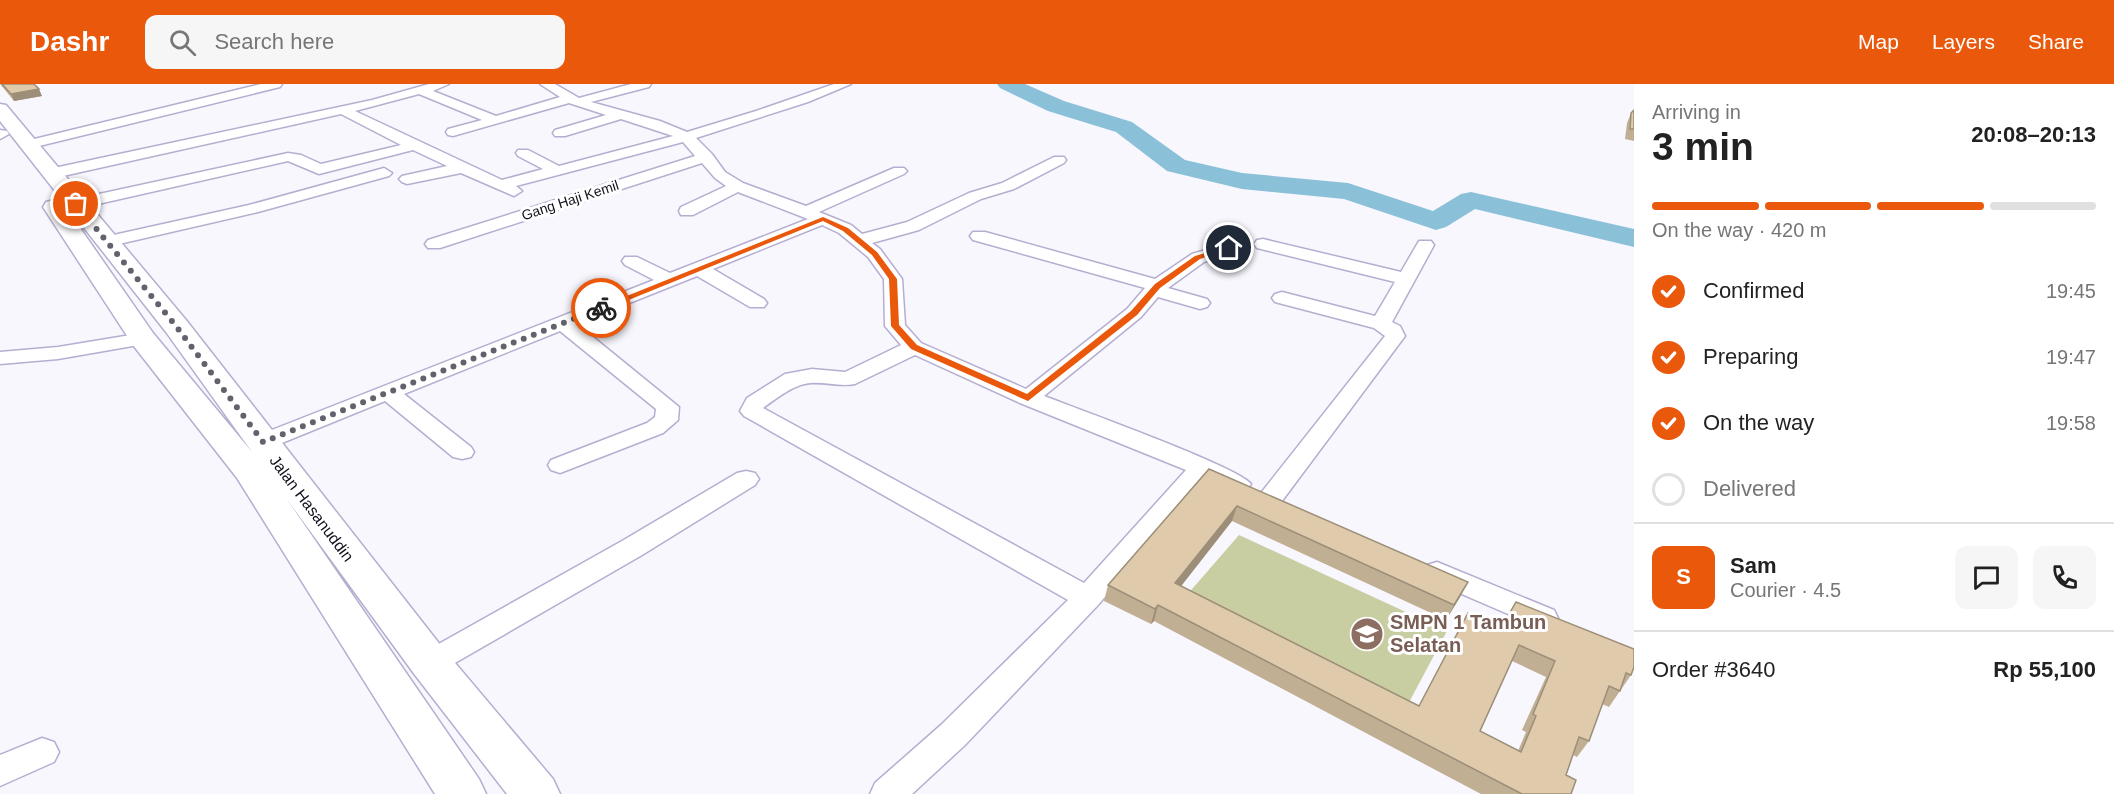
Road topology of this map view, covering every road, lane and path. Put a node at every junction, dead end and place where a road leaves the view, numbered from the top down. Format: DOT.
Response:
graph roads {
  1 [pos="276,84"];
  2 [pos="442,84"];
  3 [pos="546,84"];
  4 [pos="645,84"];
  5 [pos="845,84"];
  6 [pos="422,91"];
  7 [pos="572,100"];
  8 [pos="343,110"];
  9 [pos="622,114"];
  10 [pos="495,120"];
  11 [pos="7,131"];
  12 [pos="453,132"];
  13 [pos="560,133"];
  14 [pos="686,136"];
  15 [pos="413,146"];
  16 [pos="523,153"];
  17 [pos="707,158"];
  18 [pos="1059,160"];
  19 [pos="461,168"];
  20 [pos="556,170"];
  21 [pos="898,171"];
  22 [pos="54,173"];
  23 [pos="384,173"];
  24 [pos="406,179"];
  25 [pos="501,185"];
  26 [pos="737,186"];
  27 [pos="76,204"];
  28 [pos="546,207"];
  29 [pos="687,211"];
  30 [pos="815,215"];
  31 [pos="979,236"];
  32 [pos="858,241"];
  33 [pos="106,242"];
  34 [pos="434,244"];
  35 [pos="1263,244"];
  36 [pos="1425,245"];
  37 [pos="1229,248"];
  38 [pos="631,261"];
  39 [pos="699,269"];
  40 [pos="1407,279"];
  41 [pos="671,281"];
  42 [pos="1156,288"];
  43 [pos="1282,298"];
  44 [pos="757,303"];
  45 [pos="1200,303"];
  46 [pos="563,323"];
  47 [pos="1381,324"];
  48 [pos="143,339"];
  49 [pos="914,347"];
  50 [pos="0,358"];
  51 [pos="388,392"];
  52 [pos="1028,398"];
  53 [pos="263,442"];
  54 [pos="462,452"];
  55 [pos="560,465"];
  56 [pos="1202,467"];
  57 [pos="746,479"];
  58 [pos="1270,499"];
  59 [pos="1291,508"];
  60 [pos="1420,565"];
  61 [pos="1088,598"];
  62 [pos="1560,624"];
  63 [pos="430,663"];
  64 [pos="42,752"];
  65 [pos="0,771"];
  66 [pos="462,794"];
  67 [pos="536,794"];
  68 [pos="888,794"];
  1 -- 11 [label="street"];
  2 -- 6 [label="street"];
  3 -- 7 [label="street"];
  4 -- 7 [label="street"];
  5 -- 14 [label="street"];
  6 -- 8 [label="street"];
  6 -- 10 [label="street"];
  7 -- 9 [label="street"];
  7 -- 10 [label="street"];
  8 -- 15 [label="street"];
  8 -- 22 [label="street"];
  9 -- 13 [label="street"];
  9 -- 14 [label="street"];
  10 -- 12 [label="street"];
  11 -- 22 [label="highway, Jalan Hasanuddin"];
  11 -- 48 [label="highway, Jalan Hasanuddin"];
  14 -- 17 [label="street"];
  14 -- 20 [label="street"];
  15 -- 19 [label="street"];
  15 -- 27 [label="street"];
  16 -- 20 [label="street"];
  17 -- 26 [label="street"];
  17 -- 28 [label="street, Gang Haji Kemil"];
  18 -- 32 [label="street"];
  19 -- 24 [label="street"];
  19 -- 25 [label="street"];
  20 -- 25 [label="street"];
  21 -- 30 [label="street"];
  22 -- 27 [label="highway, Jalan Hasanuddin"];
  23 -- 33 [label="street"];
  25 -- 28 [label="street"];
  26 -- 29 [label="street"];
  26 -- 30 [label="street"];
  27 -- 33 [label="highway, Jalan Hasanuddin"];
  28 -- 34 [label="street, Gang Haji Kemil"];
  30 -- 32 [label="street"];
  30 -- 39 [label="street"];
  31 -- 42 [label="street"];
  32 -- 49 [label="street"];
  33 -- 53 [label="highway, Jalan Hasanuddin"];
  35 -- 40 [label="street"];
  36 -- 40 [label="street"];
  37 -- 42 [label="street"];
  38 -- 41 [label="street"];
  39 -- 41 [label="street"];
  39 -- 44 [label="street"];
  40 -- 47 [label="street"];
  41 -- 46 [label="street"];
  42 -- 45 [label="street"];
  42 -- 52 [label="street"];
  43 -- 47 [label="street"];
  46 -- 51 [label="street"];
  46 -- 55 [label="street"];
  47 -- 58 [label="street"];
  48 -- 50 [label="street"];
  48 -- 66 [label="highway, Jalan Hasanuddin"];
  49 -- 52 [label="street"];
  49 -- 61 [label="street"];
  51 -- 53 [label="street"];
  51 -- 54 [label="street"];
  52 -- 56 [label="street"];
  53 -- 63 [label="highway, Jalan Hasanuddin"];
  56 -- 58 [label="street"];
  56 -- 61 [label="street"];
  57 -- 63 [label="street"];
  58 -- 59 [label="street"];
  60 -- 62 [label="street"];
  61 -- 68 [label="street"];
  63 -- 67 [label="highway, Jalan Hasanuddin"];
  64 -- 65 [label="street"];
}
